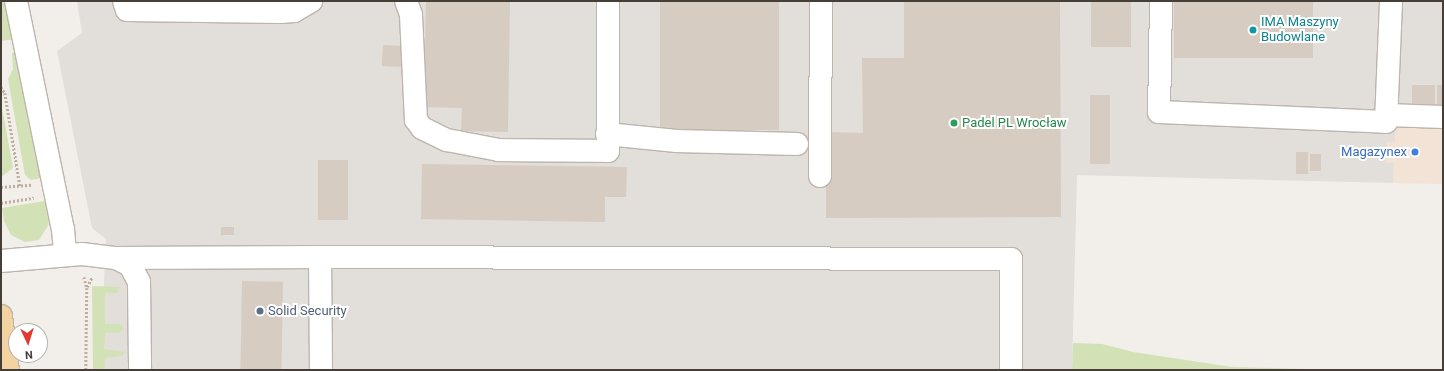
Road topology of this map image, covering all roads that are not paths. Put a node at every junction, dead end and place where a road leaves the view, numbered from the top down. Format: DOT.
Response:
graph roads {
  1 [pos="16,1"];
  2 [pos="124,1"];
  3 [pos="312,1"];
  4 [pos="406,1"];
  5 [pos="608,1"];
  6 [pos="821,1"];
  7 [pos="1161,1"];
  8 [pos="1391,1"];
  9 [pos="1387,115"];
  10 [pos="1443,117"];
  11 [pos="608,134"];
  12 [pos="797,144"];
  13 [pos="820,176"];
  14 [pos="65,254"];
  15 [pos="320,257"];
  16 [pos="116,258"];
  17 [pos="1,261"];
  18 [pos="1,316"];
  19 [pos="8,370"];
  20 [pos="140,370"];
  21 [pos="321,370"];
  22 [pos="1012,370"];
  1 -- 14 [label="street"];
  2 -- 3 [label="street"];
  4 -- 11 [label="street"];
  5 -- 11 [label="street"];
  6 -- 13 [label="street"];
  7 -- 9 [label="street"];
  8 -- 9 [label="street"];
  9 -- 10 [label="street"];
  11 -- 12 [label="street"];
  14 -- 16 [label="street"];
  14 -- 17 [label="street"];
  15 -- 16 [label="street"];
  15 -- 21 [label="street"];
  15 -- 22 [label="street"];
  16 -- 20 [label="street"];
  18 -- 19 [label="main road"];
}
